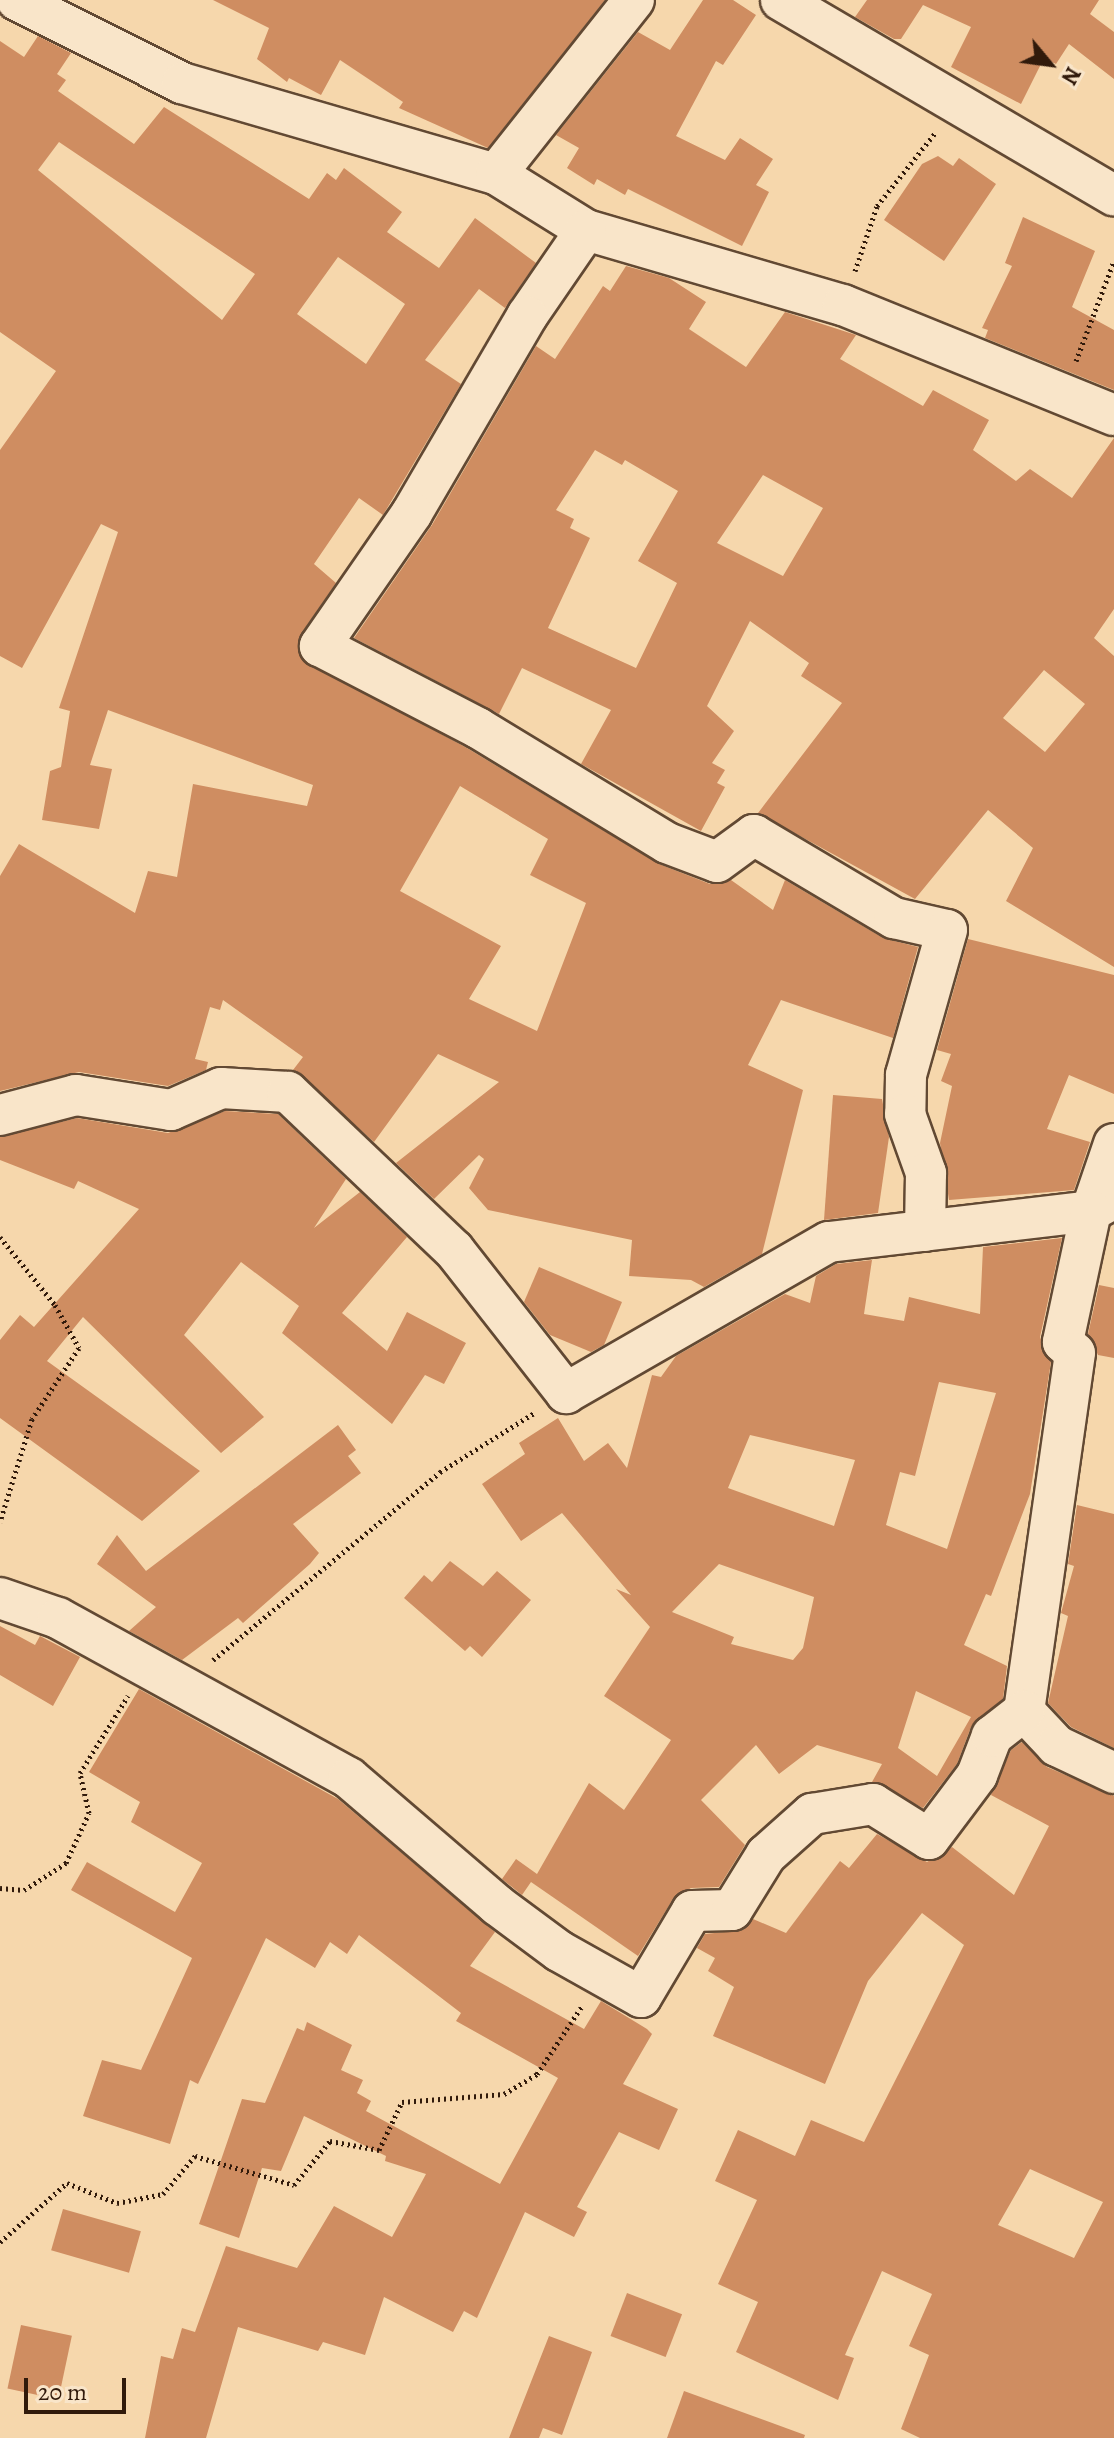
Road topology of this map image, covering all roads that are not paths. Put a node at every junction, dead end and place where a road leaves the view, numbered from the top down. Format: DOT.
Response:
graph roads {
  1 [pos="17,0"];
  2 [pos="634,0"];
  3 [pos="781,0"];
  4 [pos="496,174"];
  5 [pos="1110,184"];
  6 [pos="586,230"];
  7 [pos="1114,415"];
  8 [pos="0,1115"];
  9 [pos="1114,1144"];
  10 [pos="1102,1205"];
  11 [pos="925,1231"];
  12 [pos="0,1598"];
  13 [pos="1024,1711"];
  14 [pos="1114,1773"];
  1 -- 4 [label="street"];
  2 -- 4 [label="street"];
  3 -- 5 [label="street"];
  4 -- 6 [label="street"];
  6 -- 7 [label="street"];
  6 -- 11 [label="street"];
  8 -- 11 [label="street"];
  9 -- 10 [label="street"];
  10 -- 11 [label="street"];
  10 -- 13 [label="street"];
  12 -- 13 [label="street"];
  13 -- 14 [label="street"];
}
